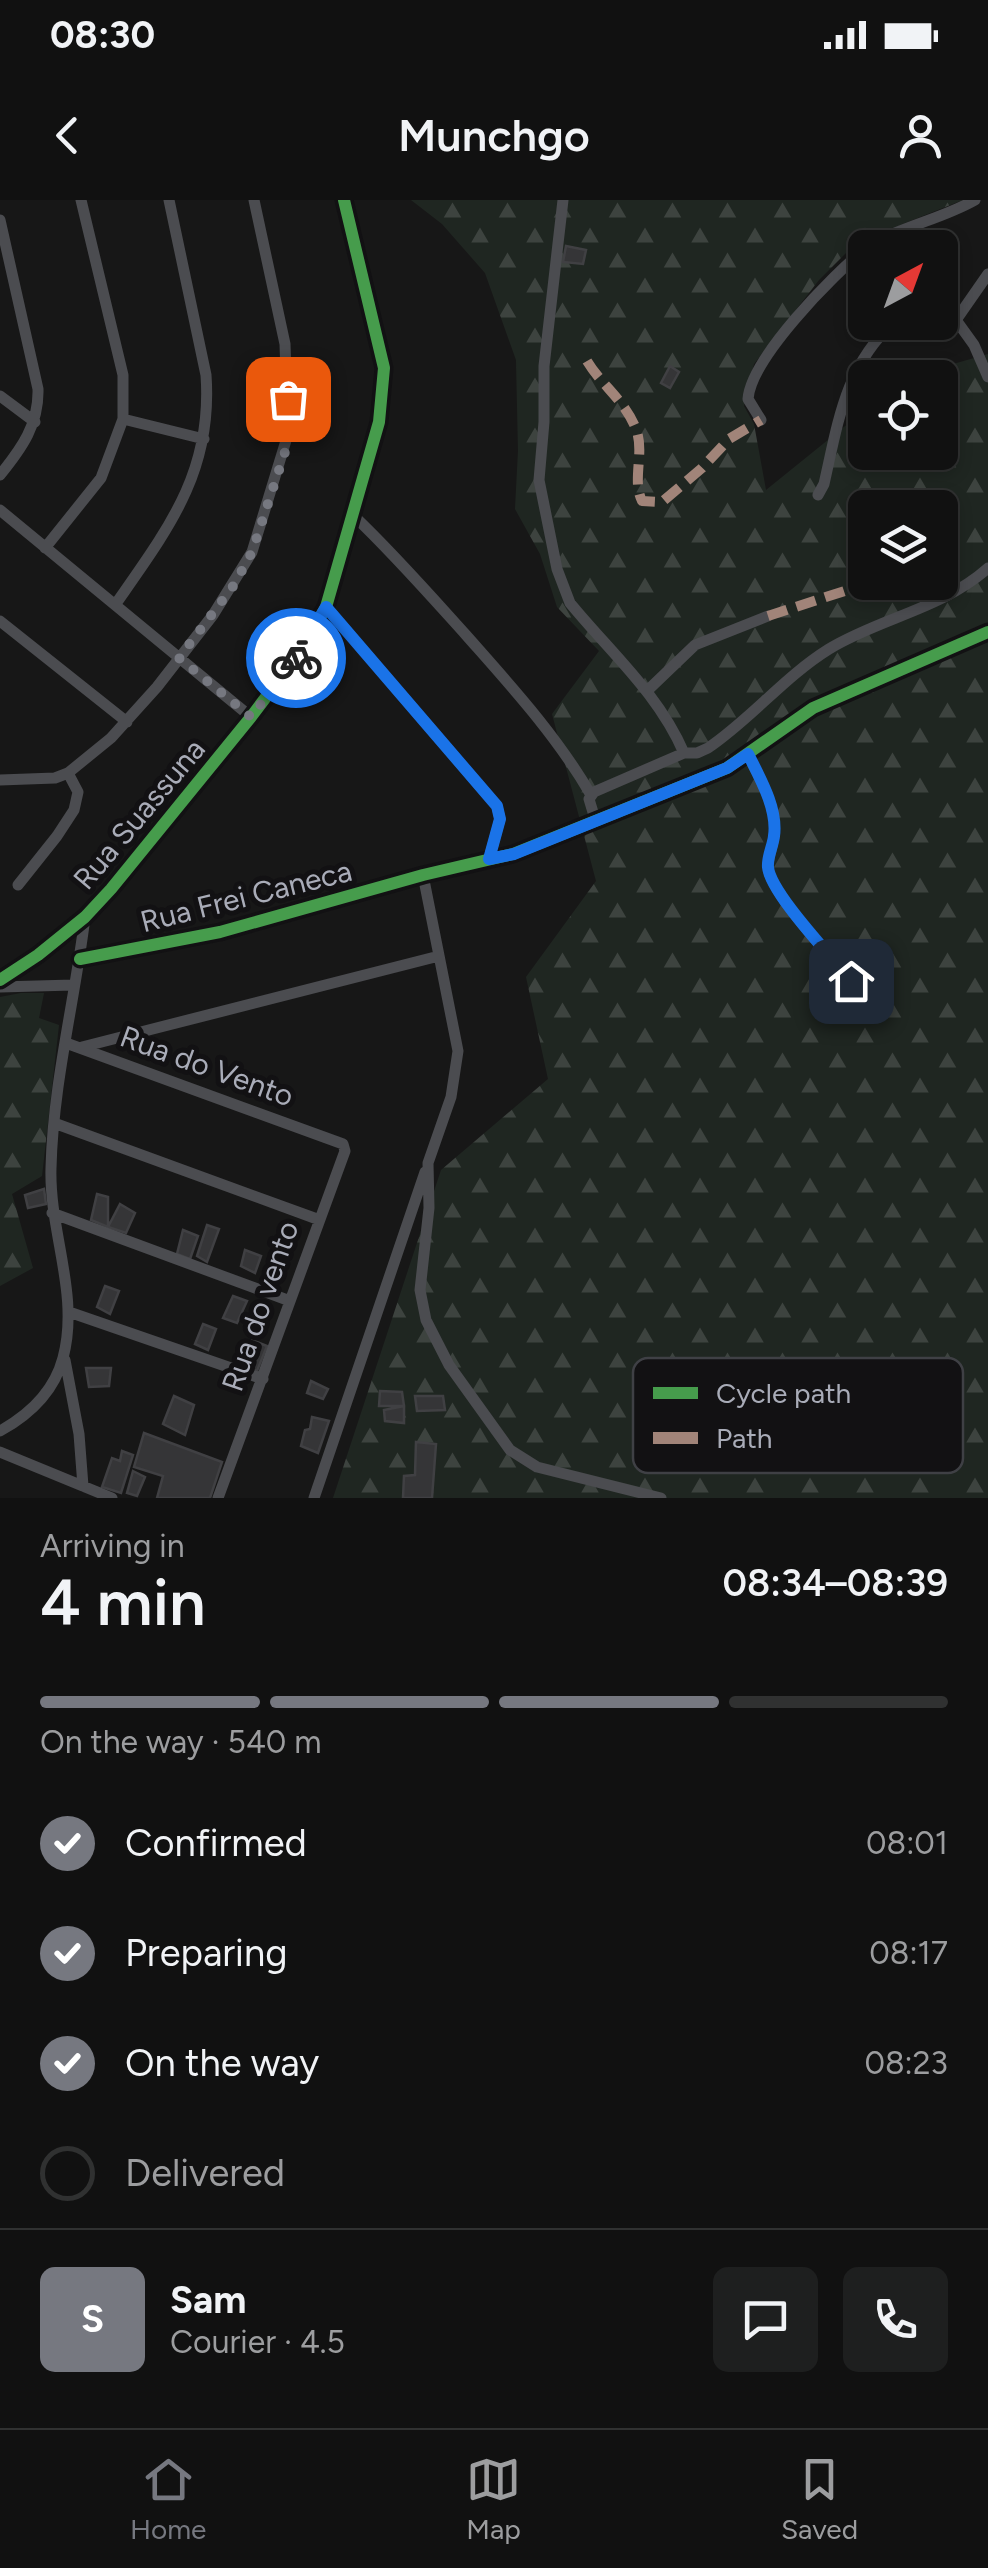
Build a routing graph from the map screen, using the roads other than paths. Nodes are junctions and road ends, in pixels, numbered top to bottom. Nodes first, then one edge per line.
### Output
1 (82, 200) edge
2 (169, 200) edge
3 (254, 200) edge
4 (344, 200) edge
5 (562, 200) edge
6 (975, 200) edge
7 (0, 220) edge
8 (903, 230) edge
9 (848, 266) edge
10 (988, 274) edge
11 (958, 317) edge
12 (958, 323) edge
13 (878, 340) edge
14 (988, 377) edge
15 (0, 396) edge
16 (123, 420) junction
17 (761, 420) dead end
18 (35, 422) junction
19 (204, 439) junction
20 (0, 474) edge
21 (818, 494) dead end
22 (0, 510) edge
23 (354, 516) junction
24 (44, 548) junction
25 (988, 568) edge
26 (115, 605) junction
27 (326, 607) junction
28 (768, 616) dead end
29 (0, 621) edge
30 (988, 632) edge
31 (179, 658) junction
32 (648, 690) junction
33 (251, 717) junction
34 (128, 722) junction
35 (684, 753) junction
36 (748, 754) junction
37 (68, 772) junction
38 (0, 780) edge
39 (590, 795) junction
40 (595, 819) junction
41 (489, 859) junction
42 (423, 874) junction
43 (18, 886) dead end
44 (85, 917) junction
45 (439, 956) junction
46 (80, 959) junction
47 (851, 981) dead end
48 (0, 983) edge
49 (73, 985) junction
50 (66, 1043) junction
51 (82, 1046) junction
52 (54, 1123) junction
53 (330, 1138) joint
54 (428, 1163) junction
55 (52, 1213) junction
56 (317, 1219) junction
57 (290, 1301) junction
58 (69, 1312) junction
59 (64, 1356) junction
60 (263, 1379) junction
61 (0, 1431) edge
62 (0, 1452) edge
63 (83, 1486) junction
64 (112, 1498) edge
65 (218, 1498) edge
66 (314, 1498) edge
67 (661, 1498) edge

1 - 16 street
2 - 19 street
3 - 31 street
4 - 23 street, Rua Suassuna
5 - 32 street
6 - 8 street
7 - 18 street
9 - 17 street
10 - 11 street
12 - 14 street
13 - 21 street
15 - 18 street
16 - 19 street
16 - 24 street
18 - 20 street
19 - 26 street
22 - 24 street
23 - 27 street, Rua Suassuna
23 - 39 street
24 - 26 street
25 - 35 street
26 - 31 street
27 - 33 street, Rua Suassuna
27 - 41 street
28 - 32 street
29 - 34 street
30 - 36 street, Rua Frei Caneca
31 - 33 street
31 - 34 street
32 - 35 street
33 - 44 street, Rua Suassuna
34 - 37 street
35 - 39 street
36 - 40 street, Rua Frei Caneca
36 - 47 street
37 - 38 street
37 - 43 street
39 - 40 street
40 - 41 street, Rua Frei Caneca
41 - 42 street, Rua Frei Caneca
42 - 45 street
42 - 46 street, Rua Frei Caneca
44 - 46 street
44 - 48 street, Rua Suassuna
45 - 51 street
45 - 54 street
46 - 49 street
48 - 49 street
49 - 50 street
50 - 51 street, Rua do Vento
50 - 52 street
51 - 53 street, Rua do Vento
52 - 55 street
52 - 56 street
53 - 56 street, Rua do vento
54 - 66 street
54 - 67 street
55 - 57 street
55 - 58 street
56 - 57 street, Rua do vento
57 - 60 street, Rua do vento
58 - 59 street
58 - 60 street, Rua do Vento
59 - 61 street
59 - 63 street
60 - 65 street, Rua do vento
62 - 63 street
63 - 64 street

